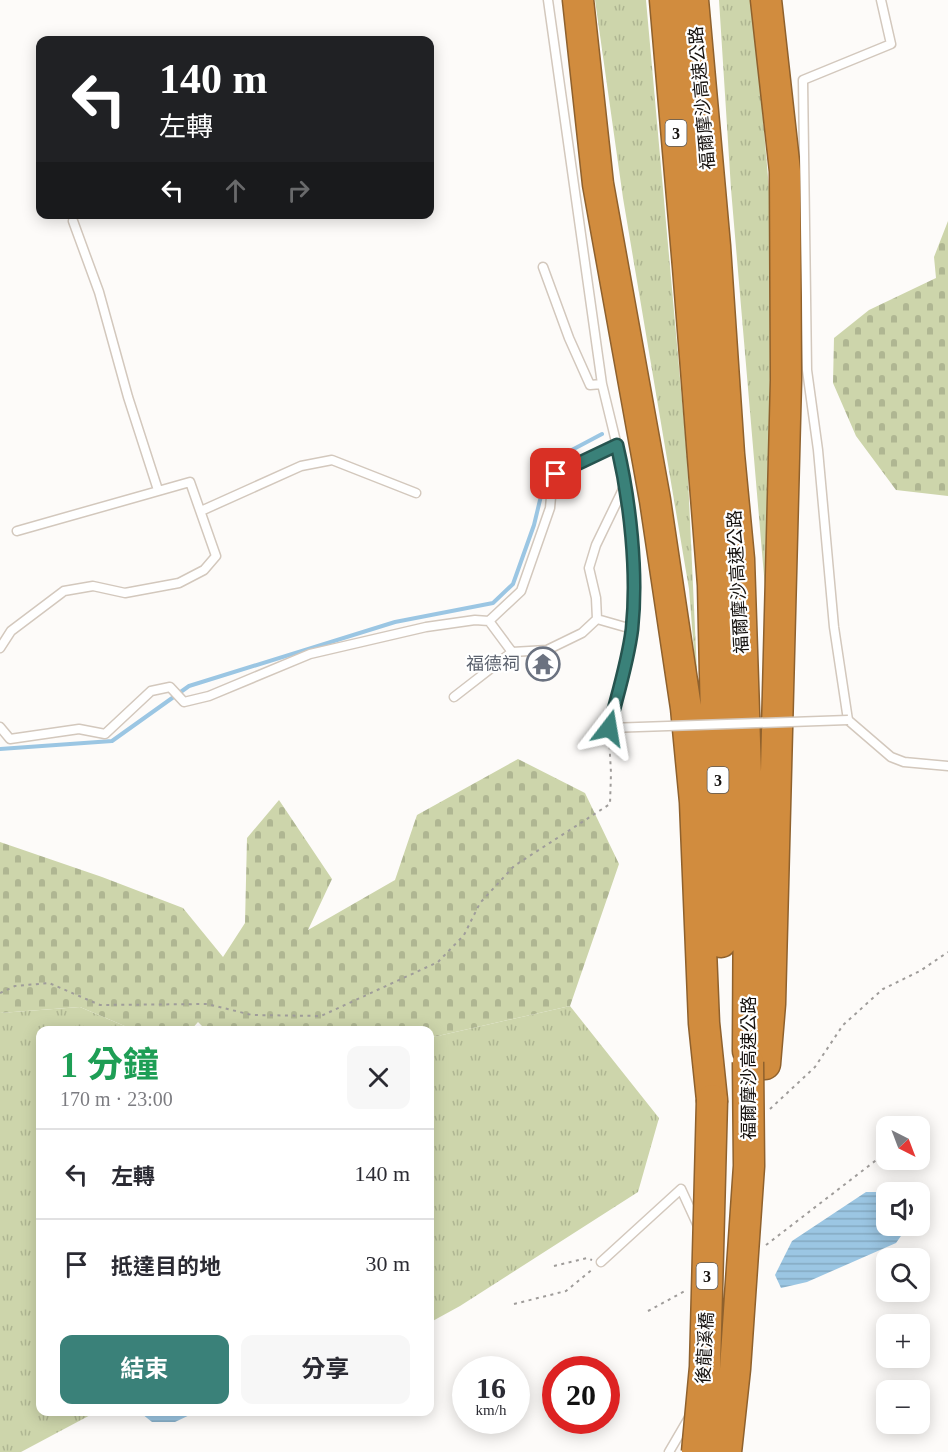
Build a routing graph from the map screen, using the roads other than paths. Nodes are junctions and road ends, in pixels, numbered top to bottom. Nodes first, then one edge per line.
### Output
1 (548, 0) edge
2 (578, 0) edge
3 (665, 0) edge
4 (693, 0) edge
5 (766, 0) edge
6 (881, 0) edge
7 (73, 221) dead end
8 (543, 267) dead end
9 (602, 384) junction
10 (617, 445) junction
11 (626, 483) junction
12 (159, 490) junction
13 (416, 493) dead end
14 (201, 511) junction
15 (16, 531) dead end
16 (597, 619) junction
17 (489, 621) junction
18 (632, 629) junction
19 (0, 648) edge
20 (512, 652) junction
21 (454, 697) dead end
22 (848, 720) junction
23 (0, 727) edge
24 (948, 766) edge
25 (757, 1063) junction
26 (712, 1100) junction
27 (601, 1262) road end
28 (718, 1269) dead end
29 (730, 1297) dead end
30 (727, 1365) dead end
31 (713, 1383) dead end
32 (669, 1452) edge
33 (697, 1452) edge
34 (726, 1452) edge

1 - 9 lane
2 - 26 highway
3 - 26 highway, 福爾摩沙高速公路 / 3
4 - 25 highway, 福爾摩沙高速公路 / 3
5 - 25 highway
6 - 22 lane
7 - 12 lane
8 - 9 lane
9 - 10 lane
10 - 11 lane
10 - 17 lane
11 - 16 lane
11 - 18 lane
12 - 14 lane
12 - 15 lane
13 - 14 lane
14 - 19 lane
16 - 18 lane
16 - 20 lane
17 - 20 lane
17 - 23 lane
18 - 22 lane, bridge
20 - 21 lane
22 - 24 lane
25 - 34 highway, 後龍溪橋 / 3, bridge
26 - 33 highway, 後龍溪橋 / 3, bridge
27 - 28 lane
29 - 30 lane
31 - 32 lane

